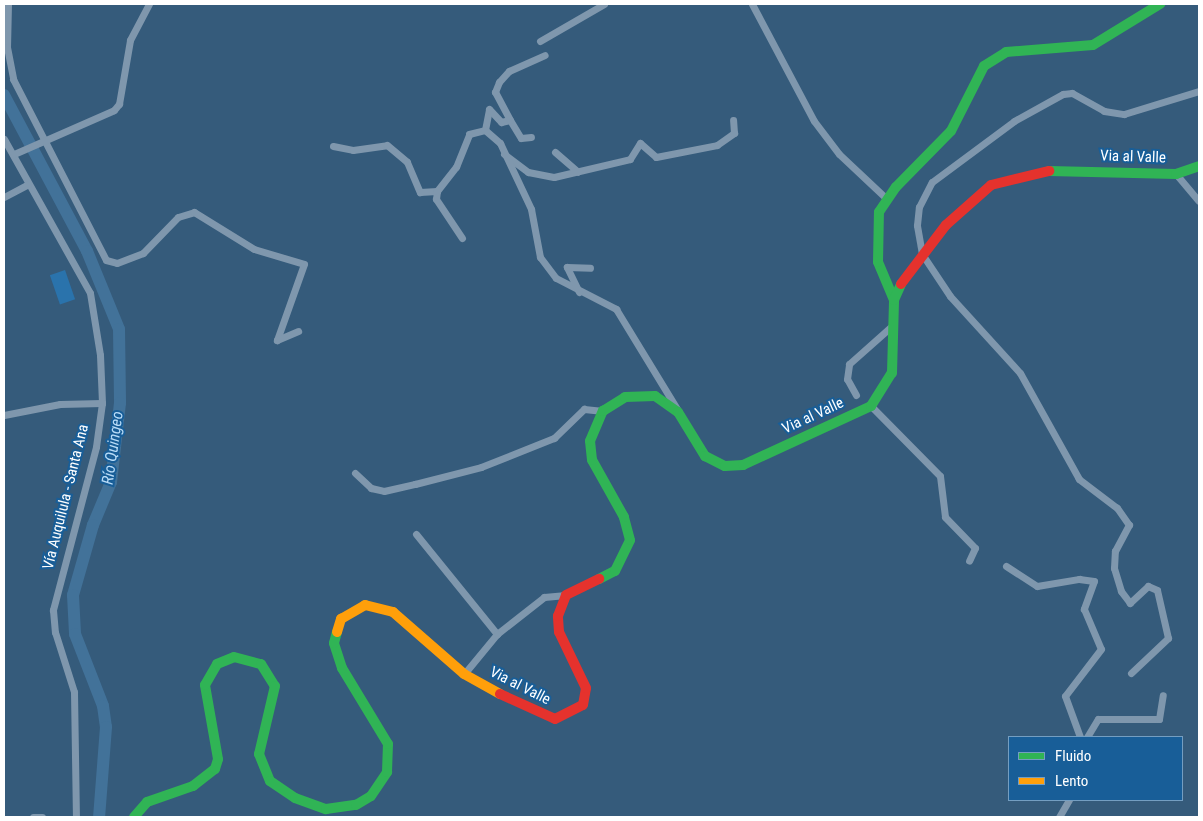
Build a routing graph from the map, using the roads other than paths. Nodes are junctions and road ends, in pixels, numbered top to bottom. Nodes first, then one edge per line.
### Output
1 (8, 4) edge
2 (149, 4) edge
3 (604, 4) edge
4 (752, 4) edge
5 (1160, 4) edge
6 (540, 41) dead end
7 (545, 55) dead end
8 (1199, 91) edge
9 (510, 120) junction
10 (733, 120) dead end
11 (485, 130) junction
12 (531, 136) dead end
13 (4, 139) edge
14 (41, 143) junction
15 (333, 146) dead end
16 (17, 152) junction
17 (554, 152) dead end
18 (504, 154) junction
19 (1199, 166) edge
20 (578, 172) junction
21 (1176, 174) junction
22 (28, 184) junction
23 (437, 191) junction
24 (4, 197) edge
25 (887, 199) junction
26 (1199, 201) edge
27 (462, 238) dead end
28 (922, 254) junction
29 (590, 268) dead end
30 (579, 292) junction
31 (894, 300) junction
32 (894, 324) junction
33 (298, 331) dead end
34 (856, 396) dead end
35 (102, 403) junction
36 (871, 406) junction
37 (603, 412) junction
38 (678, 412) junction
39 (4, 415) edge
40 (356, 473) dead end
41 (416, 534) dead end
42 (969, 561) dead end
43 (1006, 566) dead end
44 (566, 595) junction
45 (497, 634) junction
46 (1131, 673) dead end
47 (464, 674) junction
48 (1163, 695) dead end
49 (1080, 736) edge
50 (1088, 736) edge
51 (1068, 801) edge
52 (34, 817) edge
53 (42, 817) edge
54 (76, 817) edge
55 (134, 817) edge
56 (1060, 817) edge

1 - 14 street
2 - 14 street
3 - 6 street
4 - 25 street
5 - 25 main road
7 - 9 street
8 - 28 street
9 - 11 street
9 - 12 street
10 - 20 street
11 - 18 street
11 - 23 street
13 - 16 street, Vía Auquilula - Santa Ana
14 - 16 street
14 - 33 street
15 - 23 street
16 - 22 street, Vía Auquilula - Santa Ana
17 - 20 street
18 - 20 street
18 - 30 street
19 - 21 main road
21 - 26 street
21 - 28 main road, Via al Valle
22 - 24 street
22 - 35 street, Vía Auquilula - Santa Ana
23 - 27 street
25 - 31 main road
28 - 31 main road, Via al Valle
28 - 46 street
29 - 30 street
30 - 38 street
31 - 32 main road
32 - 34 street
32 - 36 main road
35 - 39 street
35 - 54 street, Vía Auquilula - Santa Ana
36 - 38 main road, Via al Valle
36 - 42 street
37 - 38 main road, Via al Valle
37 - 40 street
37 - 44 main road
41 - 45 street
43 - 49 street
44 - 45 street
44 - 47 main road, Via al Valle
45 - 47 street
47 - 55 main road, Via al Valle
48 - 50 street
51 - 56 street
52 - 53 street

